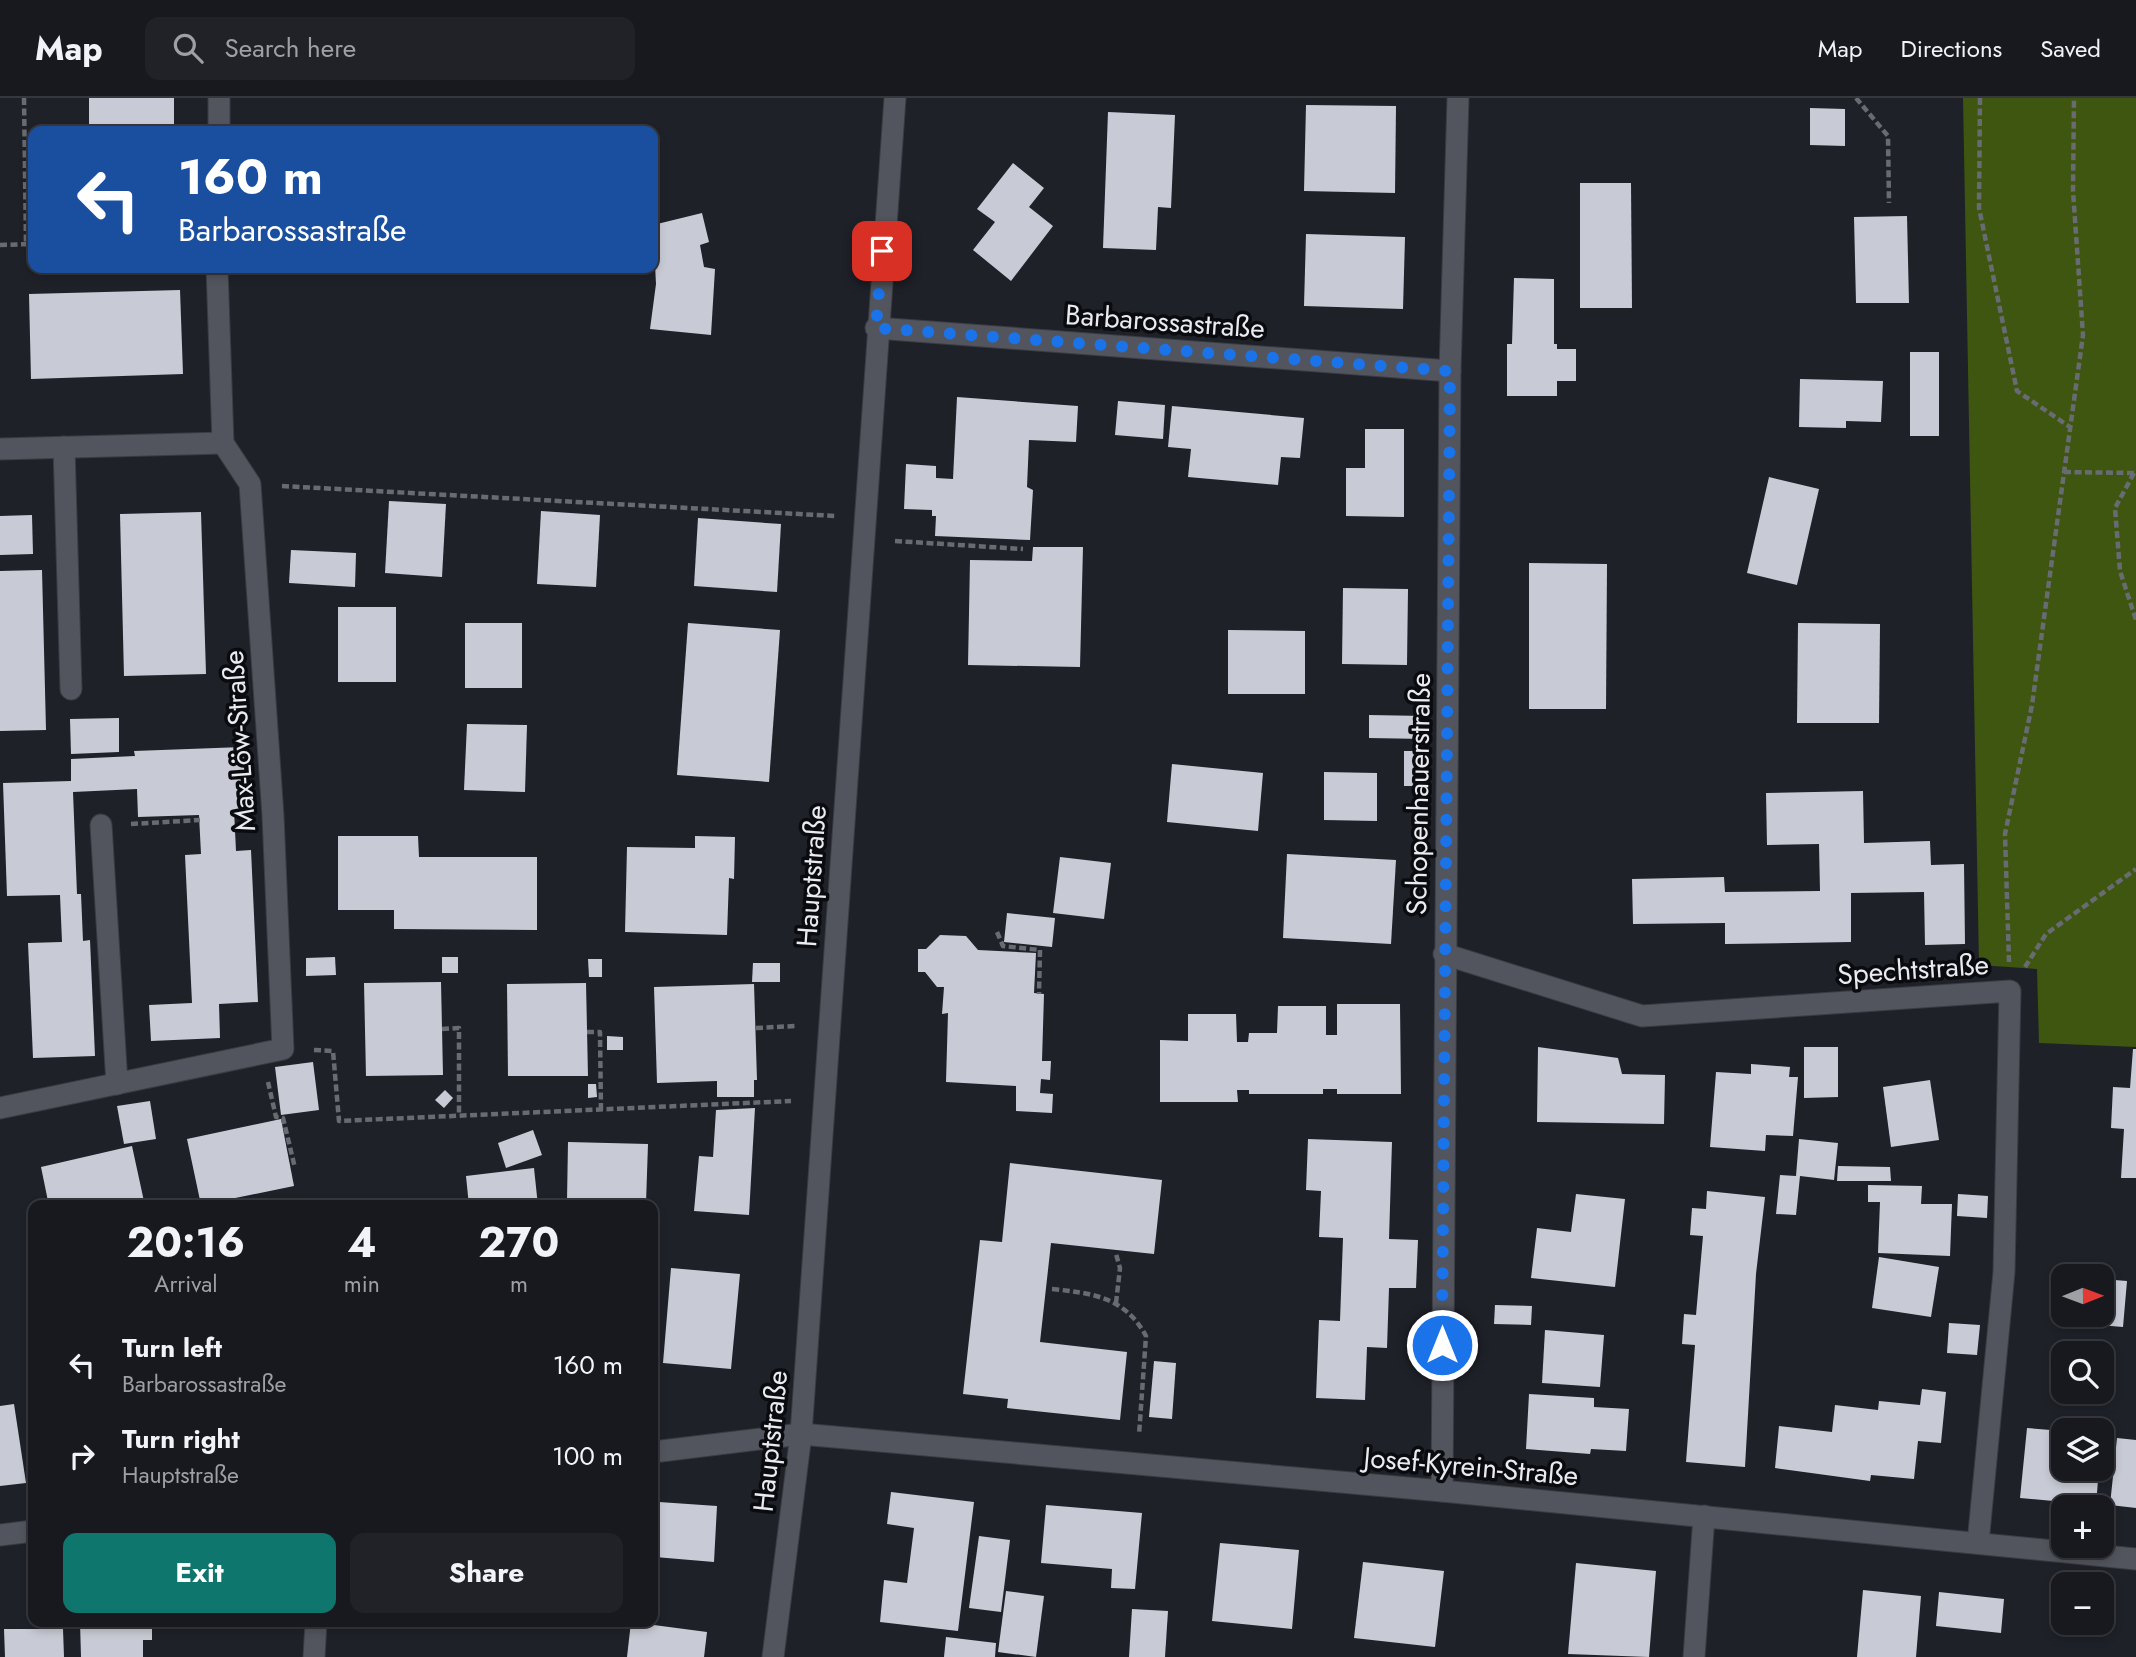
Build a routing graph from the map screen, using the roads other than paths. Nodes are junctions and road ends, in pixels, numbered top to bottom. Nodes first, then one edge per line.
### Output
1 (219, 98) edge
2 (895, 98) edge
3 (1458, 98) edge
4 (219, 126) edge
5 (217, 273) edge
6 (876, 328) junction
7 (1450, 371) junction
8 (223, 443) junction
9 (64, 447) junction
10 (0, 449) edge
11 (71, 690) dead end
12 (101, 825) road end
13 (1444, 954) junction
14 (117, 1084) junction
15 (0, 1108) edge
16 (801, 1434) junction
17 (658, 1451) edge
18 (1442, 1491) junction
19 (1704, 1516) junction
20 (28, 1532) edge
21 (0, 1535) edge
22 (1978, 1543) junction
23 (2136, 1559) edge
24 (316, 1627) edge
25 (314, 1657) edge
26 (774, 1657) edge
27 (1694, 1657) edge

1 - 4 street
2 - 6 street, Hauptstraße
3 - 7 street, Schopenhauerstraße
5 - 8 street
6 - 7 street, Barbarossastraße
6 - 16 street, Hauptstraße
7 - 13 street, Schopenhauerstraße
8 - 9 street
8 - 14 street, Max-Löw-Straße
9 - 10 street
9 - 11 street
12 - 14 street
13 - 18 street, Schopenhauerstraße
13 - 22 street, Spechtstraße
14 - 15 street, Max-Löw-Straße
16 - 17 street, Josef-Kyrein-Straße
16 - 18 street, Josef-Kyrein-Straße
16 - 26 street, Hauptstraße
18 - 19 street, Josef-Kyrein-Straße
19 - 22 street, Josef-Kyrein-Straße
19 - 27 street
20 - 21 street
22 - 23 street, Josef-Kyrein-Straße
24 - 25 street

